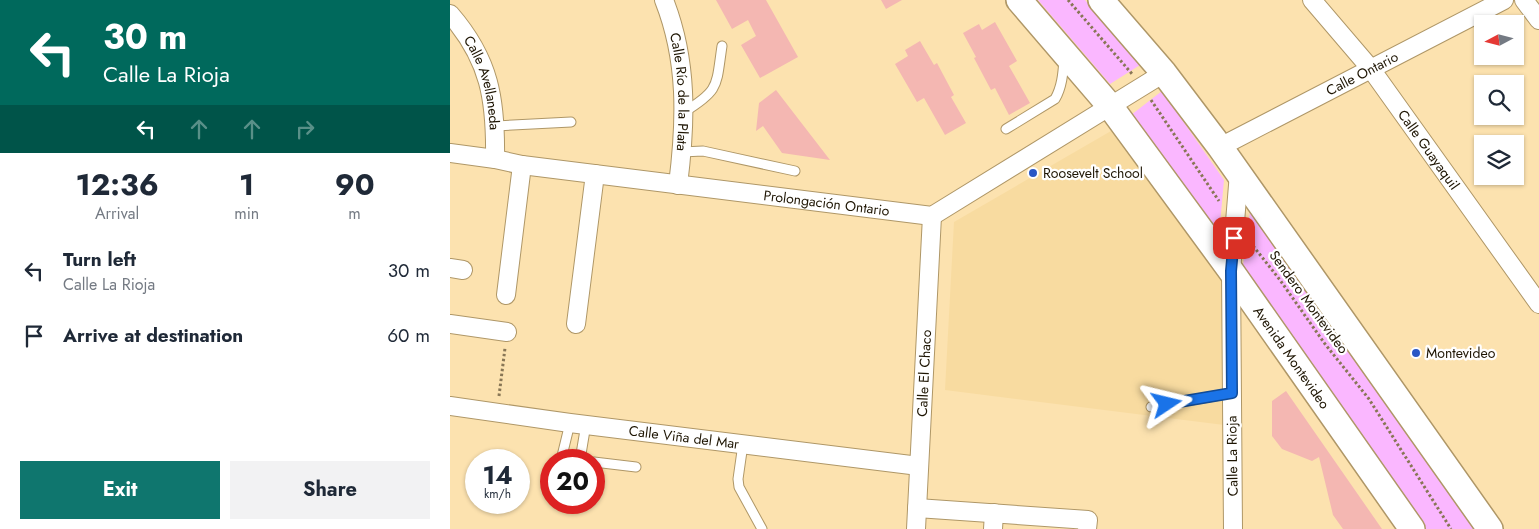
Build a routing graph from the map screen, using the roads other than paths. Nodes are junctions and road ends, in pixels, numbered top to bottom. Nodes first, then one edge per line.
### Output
1 (664, 0) edge
2 (1019, 0) edge
3 (1101, 0) edge
4 (1312, 0) edge
5 (1504, 0) edge
6 (1524, 0) edge
7 (450, 14) edge
8 (1539, 20) edge
9 (722, 46) dead end
10 (1065, 54) junction
11 (1371, 69) junction
12 (1164, 73) junction
13 (1110, 106) junction
14 (684, 112) junction
15 (571, 122) dead end
16 (496, 126) junction
17 (1006, 129) dead end
18 (1220, 147) junction
19 (682, 152) junction
20 (450, 153) edge
21 (495, 160) junction
22 (522, 165) junction
23 (795, 171) dead end
24 (1239, 173) junction
25 (595, 174) junction
26 (678, 185) junction
27 (932, 216) junction
28 (1231, 271) junction
29 (506, 295) dead end
30 (1539, 304) edge
31 (450, 324) edge
32 (576, 324) dead end
33 (507, 332) road end
34 (1232, 393) junction
35 (450, 406) edge
36 (1151, 407) dead end
37 (578, 423) junction
38 (743, 444) junction
39 (566, 449) edge
40 (579, 449) edge
41 (605, 463) edge
42 (919, 466) junction
43 (636, 467) dead end
44 (917, 508) junction
45 (994, 521) edge
46 (762, 529) edge
47 (916, 529) edge
48 (1087, 529) edge
49 (1233, 529) edge
50 (1412, 529) edge
51 (1490, 529) edge

1 - 14 street, Calle Río de la Plata
2 - 10 street, Avenida Montevideo
3 - 12 street
4 - 11 street, Calle Guayaquil
5 - 11 street, Calle Ontario
6 - 8 street
7 - 16 street, Calle Avellaneda
9 - 14 lane
10 - 13 street, Avenida Montevideo
10 - 17 lane
11 - 18 street, Calle Ontario
11 - 30 street, Calle Guayaquil
12 - 13 street
12 - 18 street
13 - 27 street
13 - 28 street, Avenida Montevideo
14 - 19 street, Calle Río de la Plata
15 - 16 lane
16 - 21 street, Calle Avellaneda
18 - 24 street
19 - 23 lane
19 - 26 street, Calle Río de la Plata
20 - 21 street, Prolongación Ontario
21 - 22 street, Prolongación Ontario
22 - 25 street, Prolongación Ontario
22 - 29 street
24 - 28 street, Calle La Rioja
24 - 51 street
25 - 26 street, Prolongación Ontario
25 - 32 street
26 - 27 street, Prolongación Ontario
27 - 42 street, Calle El Chaco
28 - 34 street, Calle La Rioja
28 - 50 street, Avenida Montevideo
31 - 33 street
34 - 36 lane
34 - 49 street, Calle La Rioja
35 - 37 street, Calle Viña del Mar
37 - 38 street, Calle Viña del Mar
37 - 39 lane
37 - 40 lane
38 - 42 street, Calle Viña del Mar
38 - 46 lane
41 - 43 lane
42 - 44 street, Calle El Chaco
44 - 45 street
44 - 47 street, Calle El Chaco
45 - 48 street

